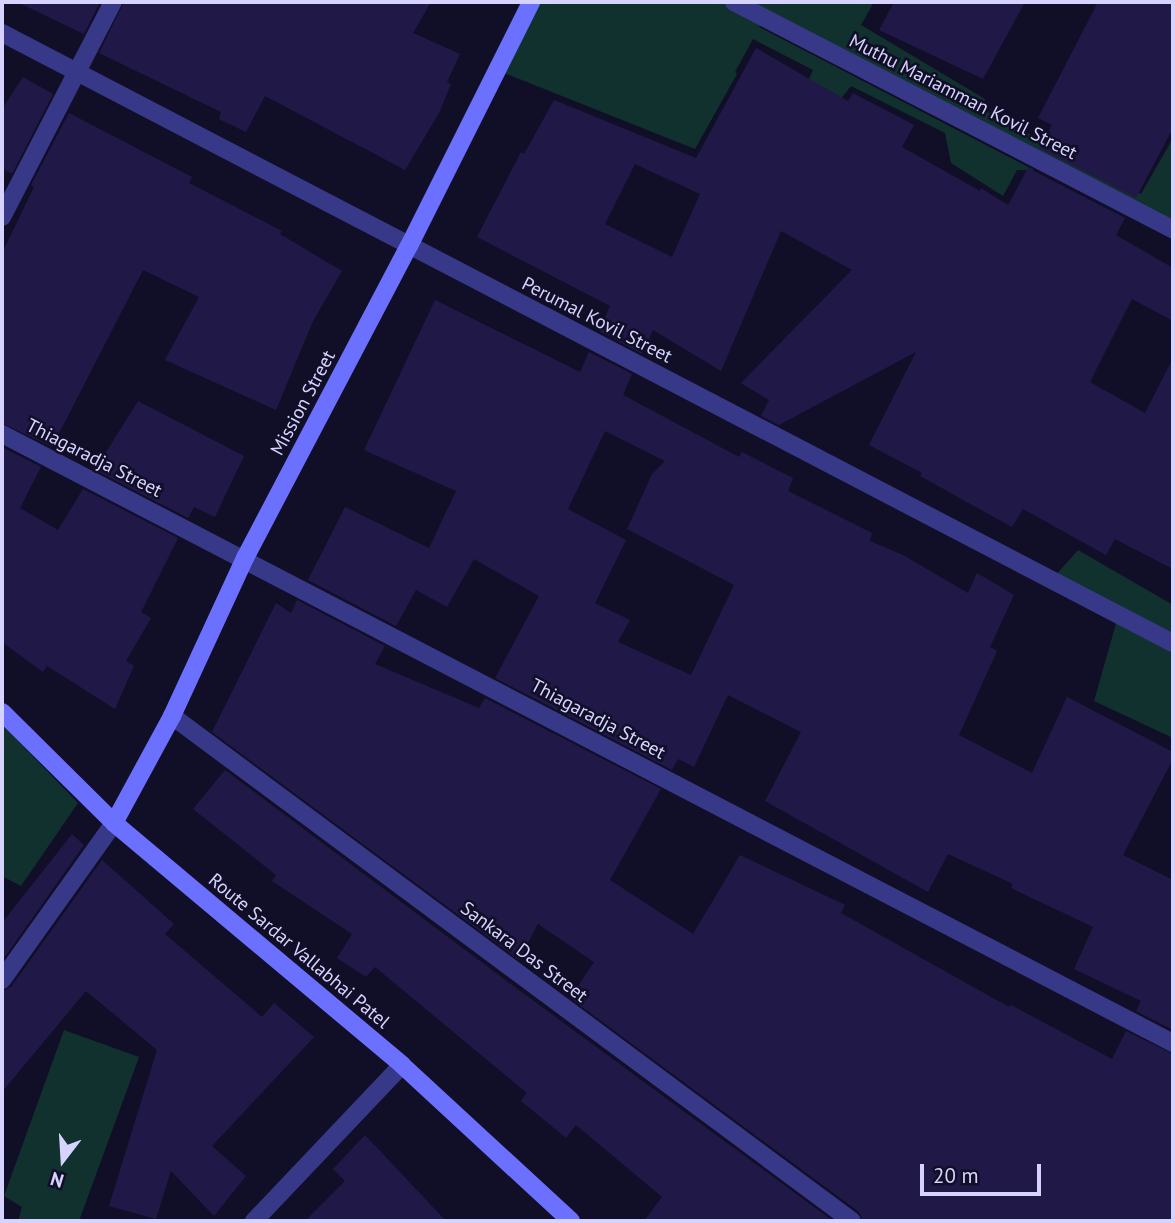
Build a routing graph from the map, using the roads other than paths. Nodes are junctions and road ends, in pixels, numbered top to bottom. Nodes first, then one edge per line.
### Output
1 (113, 2) edge
2 (531, 2) edge
3 (734, 2) edge
4 (2, 33) edge
5 (76, 72) junction
6 (2, 217) edge
7 (1173, 230) edge
8 (409, 246) junction
9 (2, 434) edge
10 (245, 558) junction
11 (1173, 643) edge
12 (2, 712) edge
13 (172, 716) junction
14 (114, 823) junction
15 (2, 980) edge
16 (1173, 1043) edge
17 (402, 1065) junction
18 (254, 1221) edge
19 (571, 1221) edge
20 (852, 1221) edge

1 - 5 street
2 - 8 street, Mission Street
3 - 7 street, Muthu Mariamman Kovil Street
4 - 5 street, Perumal Kovil Street
5 - 6 street
5 - 8 street, Perumal Kovil Street
8 - 10 street, Mission Street
8 - 11 street, Perumal Kovil Street
9 - 10 street, Thiagaradja Street
10 - 13 street, Mission Street
10 - 16 street, Thiagaradja Street
12 - 14 street, Route Sardar Vallabhai Patel
13 - 14 street, Mission Street
13 - 20 street, Sankara Das Street
14 - 15 street
14 - 17 street, Route Sardar Vallabhai Patel
17 - 18 street
17 - 19 street, Route Sardar Vallabhai Patel

